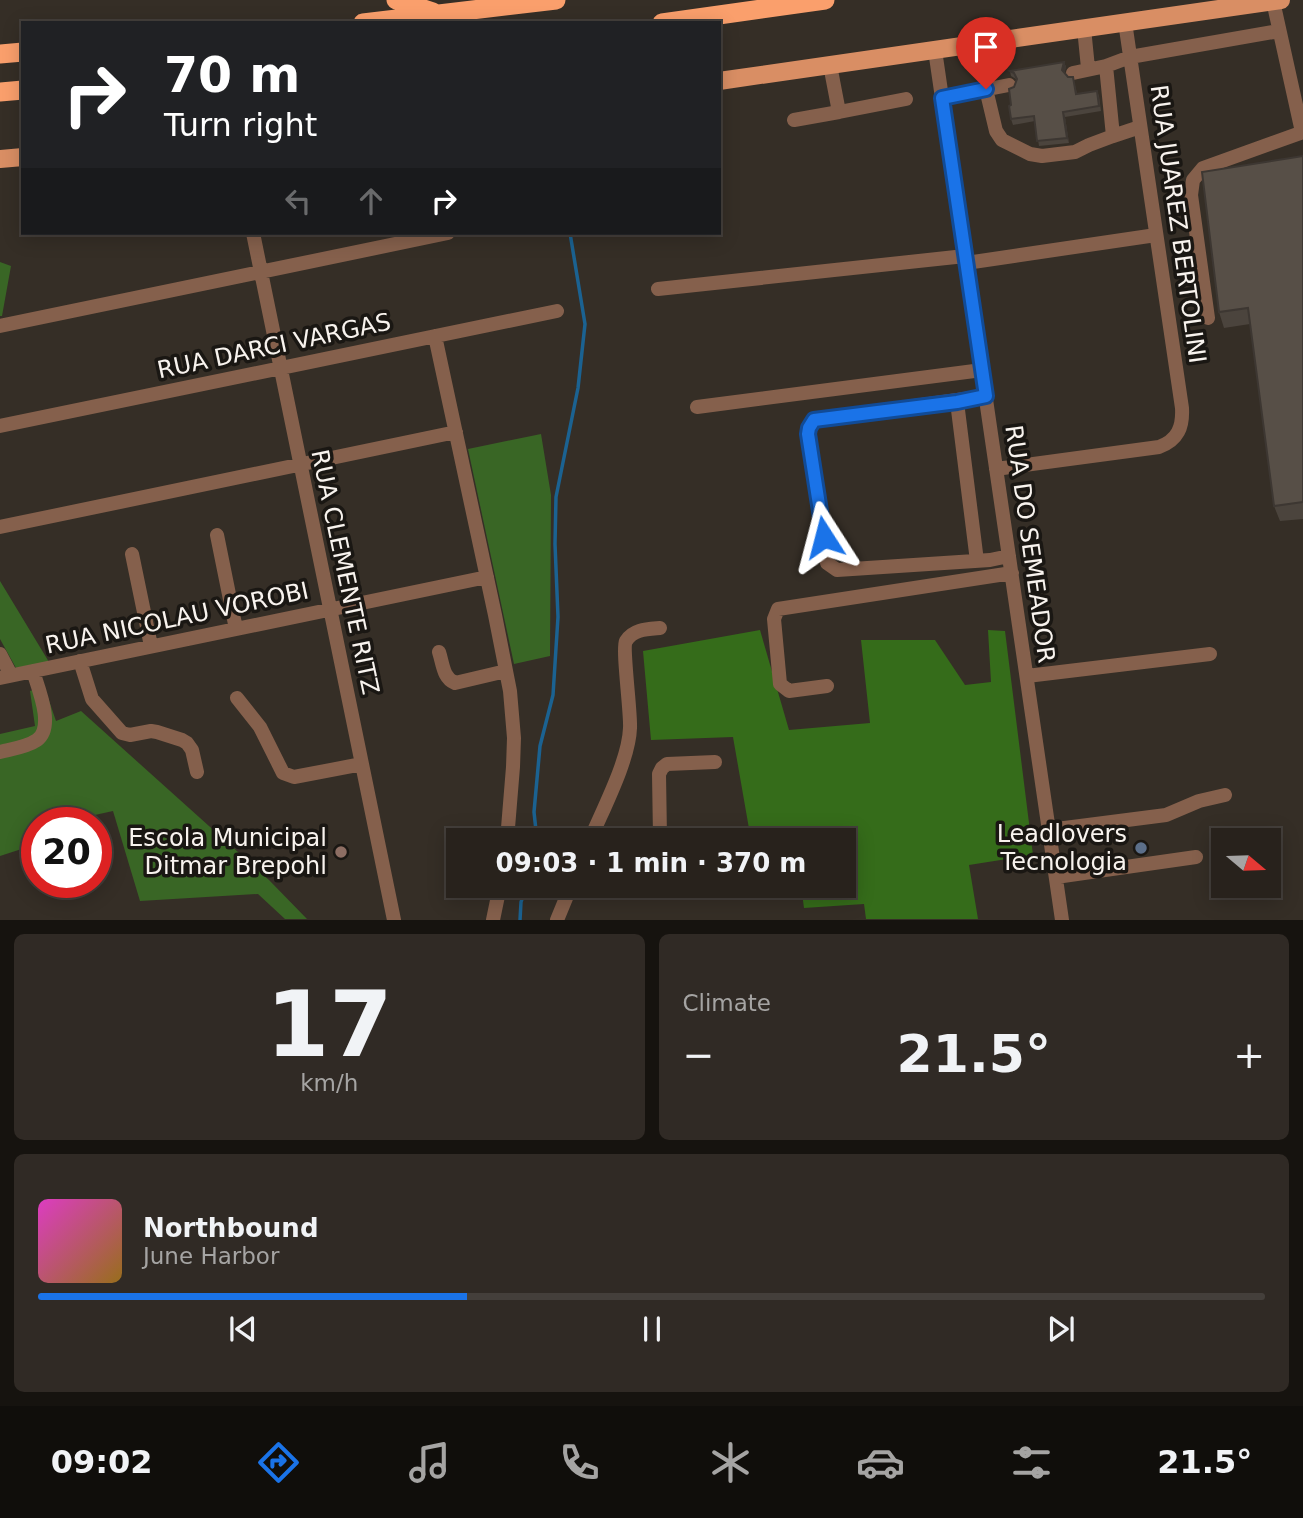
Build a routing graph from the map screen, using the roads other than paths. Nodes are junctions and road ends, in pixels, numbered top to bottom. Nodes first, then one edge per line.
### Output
1 (396, 0) edge
2 (556, 0) edge
3 (825, 0) edge
4 (1277, 1) edge
5 (441, 14) junction
6 (380, 21) edge
7 (676, 21) edge
8 (1125, 22) junction
9 (1084, 28) junction
10 (1279, 31) junction
11 (984, 43) junction
12 (935, 50) junction
13 (21, 52) edge
14 (0, 54) edge
15 (1130, 57) junction
16 (831, 65) junction
17 (1106, 65) junction
18 (721, 81) edge
19 (1009, 85) dead end
20 (986, 89) junction
21 (21, 90) edge
22 (0, 92) edge
23 (942, 98) junction
24 (906, 99) dead end
25 (839, 112) junction
26 (794, 120) dead end
27 (1140, 127) junction
28 (1303, 132) edge
29 (1113, 136) junction
30 (21, 157) edge
31 (0, 159) edge
32 (253, 235) edge
33 (438, 235) edge
34 (1156, 235) junction
35 (965, 260) junction
36 (261, 272) junction
37 (658, 289) dead end
38 (557, 311) dead end
39 (1208, 318) dead end
40 (0, 326) edge
41 (435, 336) junction
42 (280, 368) junction
43 (982, 370) junction
44 (986, 396) junction
45 (957, 402) junction
46 (696, 407) dead end
47 (0, 426) edge
48 (456, 432) junction
49 (300, 464) junction
50 (996, 469) junction
51 (0, 527) edge
52 (217, 535) dead end
53 (132, 554) dead end
54 (1009, 556) junction
55 (977, 561) junction
56 (1012, 573) junction
57 (487, 577) junction
58 (330, 609) junction
59 (660, 628) dead end
60 (236, 629) junction
61 (151, 646) junction
62 (439, 653) dead end
63 (0, 654) edge
64 (1210, 654) dead end
65 (80, 661) junction
66 (33, 671) junction
67 (506, 671) junction
68 (1027, 676) junction
69 (6, 677) edge
70 (827, 686) dead end
71 (237, 698) dead end
72 (0, 752) edge
73 (715, 762) dead end
74 (362, 764) junction
75 (197, 772) dead end
76 (1225, 795) dead end
77 (508, 828) edge
78 (595, 828) edge
79 (660, 828) edge
80 (1049, 831) junction
81 (1196, 857) dead end
82 (1056, 877) junction
83 (497, 898) edge
84 (566, 898) edge
85 (394, 919) edge
86 (493, 919) edge
87 (557, 919) edge
88 (1062, 919) edge

1 - 5 highway
2 - 5 highway
3 - 7 highway
4 - 8 main road
4 - 10 street
5 - 6 highway
8 - 9 main road
8 - 15 street, RUA JUAREZ BERTOLINI
9 - 11 main road
9 - 17 street
10 - 15 street
10 - 28 street
11 - 12 main road
11 - 20 street
12 - 16 main road
12 - 23 street, RUA DO SEMEADOR
13 - 14 highway
15 - 17 street
15 - 27 street, RUA JUAREZ BERTOLINI
16 - 18 main road
16 - 25 street
17 - 29 street
19 - 20 street
20 - 23 street
20 - 29 street
21 - 22 highway
23 - 35 street, RUA DO SEMEADOR
24 - 25 street
25 - 26 street
27 - 29 street
27 - 34 street, RUA JUAREZ BERTOLINI
28 - 39 street
30 - 31 main road
32 - 36 street, RUA CLEMENTE RITZ
33 - 36 street
34 - 35 street
34 - 50 street, RUA JUAREZ BERTOLINI
35 - 37 street
35 - 43 street, RUA DO SEMEADOR
36 - 40 street
36 - 42 street, RUA CLEMENTE RITZ
38 - 41 street, RUA DARCI VARGAS
41 - 42 street, RUA DARCI VARGAS
41 - 48 street
42 - 47 street, RUA DARCI VARGAS
42 - 49 street, RUA CLEMENTE RITZ
43 - 44 street, RUA DO SEMEADOR
43 - 46 street
44 - 45 street
44 - 50 street, RUA DO SEMEADOR
45 - 55 street
45 - 55 street
48 - 49 street
48 - 57 street
49 - 51 street
49 - 58 street, RUA CLEMENTE RITZ
50 - 54 street, RUA DO SEMEADOR
52 - 60 street
53 - 61 street
54 - 55 street
54 - 56 street, RUA DO SEMEADOR
56 - 68 street, RUA DO SEMEADOR
56 - 70 street
57 - 58 street, RUA NICOLAU VOROBI
57 - 67 street
58 - 60 street, RUA NICOLAU VOROBI
58 - 74 street, RUA CLEMENTE RITZ
59 - 78 street
60 - 61 street, RUA NICOLAU VOROBI
61 - 65 street, RUA NICOLAU VOROBI
62 - 67 street
63 - 69 street
64 - 68 street
65 - 66 street, RUA NICOLAU VOROBI
65 - 75 street
66 - 69 street, RUA NICOLAU VOROBI
66 - 72 street
67 - 77 street
68 - 80 street, RUA DO SEMEADOR
71 - 74 street
73 - 79 street
74 - 85 street, RUA CLEMENTE RITZ
76 - 80 street
80 - 82 street, RUA DO SEMEADOR
81 - 82 street
82 - 88 street, RUA DO SEMEADOR
83 - 86 street
84 - 87 street

